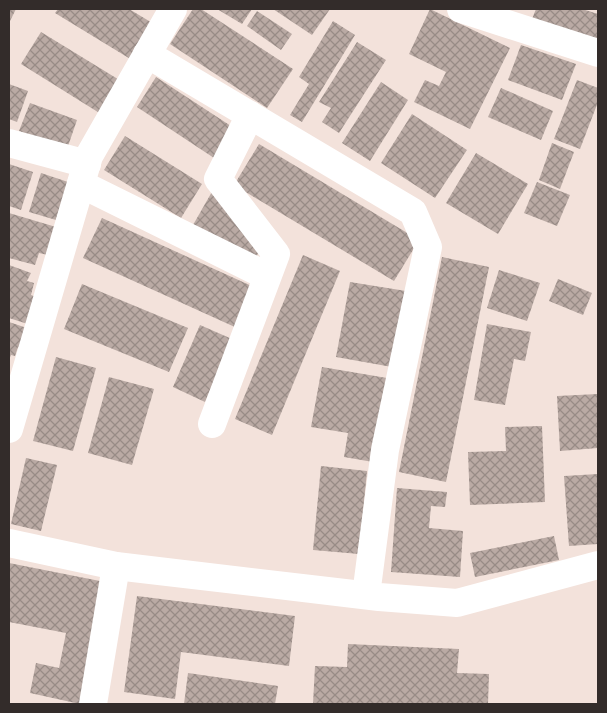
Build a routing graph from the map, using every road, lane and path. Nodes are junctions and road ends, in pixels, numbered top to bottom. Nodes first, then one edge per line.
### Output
1 (173, 9) edge
2 (461, 9) edge
3 (598, 53) edge
4 (147, 54) junction
5 (250, 115) junction
6 (9, 143) edge
7 (84, 174) junction
8 (267, 276) junction
9 (212, 424) dead end
10 (9, 429) edge
11 (9, 543) edge
12 (598, 565) edge
13 (116, 566) junction
14 (366, 595) junction
15 (92, 704) edge

1 - 4 street
2 - 3 street
4 - 5 street
4 - 7 street
5 - 8 street
5 - 14 street
6 - 7 street
7 - 8 street
7 - 10 street
8 - 9 street
11 - 13 street
12 - 14 street
13 - 14 street
13 - 15 street

